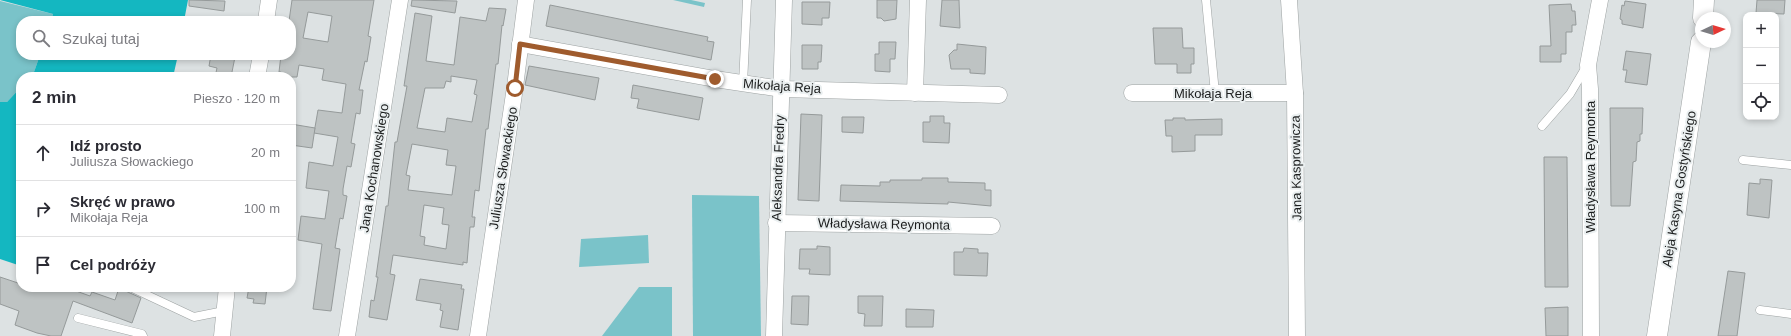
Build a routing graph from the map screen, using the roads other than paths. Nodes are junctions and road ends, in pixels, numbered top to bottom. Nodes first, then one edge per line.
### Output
1 (269, 0) edge
2 (400, 0) edge
3 (526, 0) edge
4 (747, 0) edge
5 (784, 0) edge
6 (918, 0) edge
7 (1206, 0) edge
8 (1289, 0) edge
9 (1600, 0) edge
10 (1704, 0) edge
11 (1703, 12) edge
12 (267, 16) edge
13 (520, 44) junction
14 (1700, 48) edge
15 (259, 60) edge
16 (1588, 64) junction
17 (258, 72) edge
18 (743, 84) junction
19 (782, 88) junction
20 (915, 93) junction
21 (1132, 93) dead end
22 (1215, 93) junction
23 (1295, 93) junction
24 (999, 95) dead end
25 (1542, 126) dead end
26 (1743, 160) dead end
27 (1791, 165) edge
28 (776, 223) junction
29 (992, 226) dead end
30 (141, 292) edge
31 (226, 292) edge
32 (1760, 310) dead end
33 (224, 311) junction
34 (1791, 314) edge
35 (78, 318) dead end
36 (143, 336) edge
37 (222, 336) edge
38 (347, 336) edge
39 (478, 336) edge
40 (774, 336) edge
41 (1297, 336) edge
42 (1591, 336) edge
43 (1657, 336) edge

1 - 12 street
2 - 38 street, Jana Kochanowskiego
3 - 13 street, Juliusza Słowackiego
4 - 18 lane
5 - 19 street, Aleksandra Fredry
6 - 20 street
7 - 22 lane
8 - 23 street, Jana Kasprowicza
9 - 16 street, Władysława Reymonta
10 - 11 street
13 - 18 street, Mikołaja Reja
13 - 39 street, Juliusza Słowackiego
14 - 43 street, Aleja Kasyna Gostyńskiego
15 - 17 street
16 - 25 lane
16 - 42 street, Władysława Reymonta
18 - 19 street, Mikołaja Reja
19 - 20 street, Mikołaja Reja
19 - 28 street, Aleksandra Fredry
20 - 24 street, Mikołaja Reja
21 - 22 street, Mikołaja Reja
22 - 23 street, Mikołaja Reja
23 - 41 street, Jana Kasprowicza
26 - 27 lane
28 - 29 street, Władysława Reymonta
28 - 40 street, Aleksandra Fredry
30 - 33 lane
31 - 33 street
32 - 34 lane
33 - 37 street
35 - 36 lane

